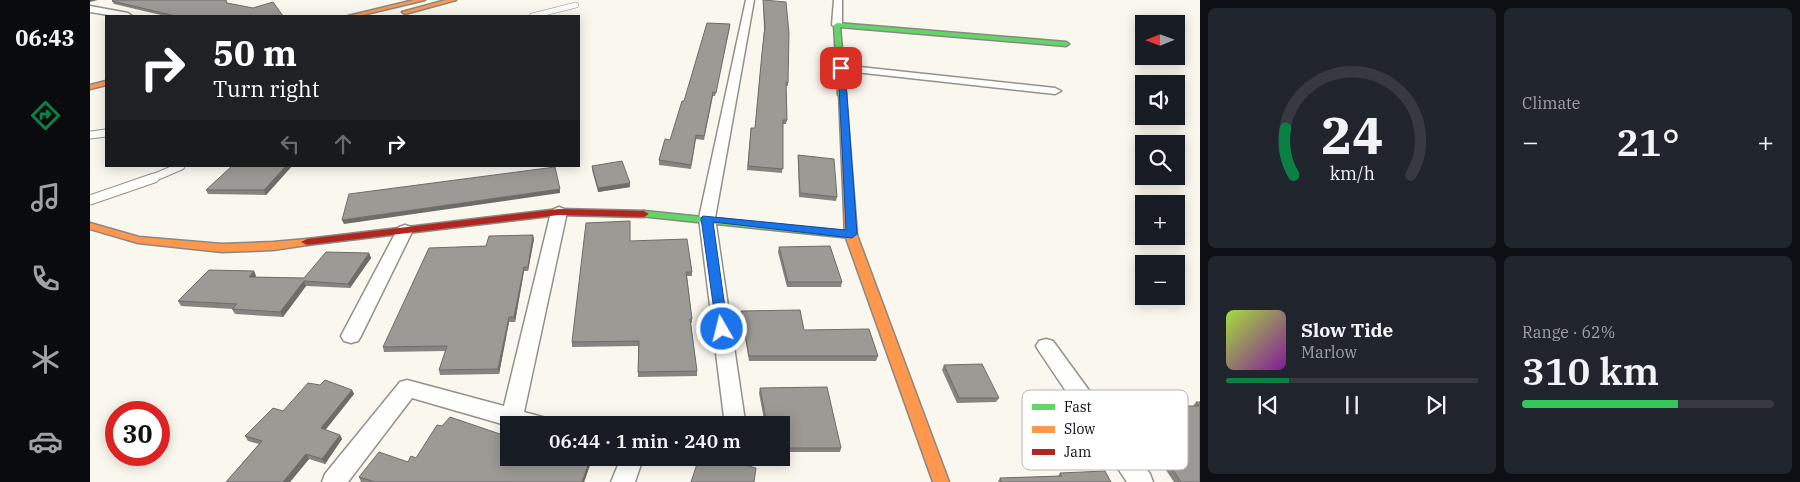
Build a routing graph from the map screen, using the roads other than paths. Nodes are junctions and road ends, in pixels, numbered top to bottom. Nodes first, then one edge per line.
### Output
1 (422, 0) edge
2 (453, 0) edge
3 (750, 0) edge
4 (838, 0) edge
5 (576, 5) dead end
6 (90, 9) edge
7 (123, 15) edge
8 (355, 15) edge
9 (390, 15) edge
10 (536, 15) edge
11 (837, 25) junction
12 (1066, 44) dead end
13 (841, 68) junction
14 (105, 72) edge
15 (90, 76) edge
16 (105, 83) edge
17 (90, 87) edge
18 (1055, 91) dead end
19 (105, 133) edge
20 (90, 135) edge
21 (179, 167) edge
22 (90, 200) edge
23 (559, 212) junction
24 (707, 218) junction
25 (90, 226) edge
26 (405, 230) junction
27 (852, 234) junction
28 (352, 336) dead end
29 (1046, 346) dead end
30 (1077, 390) edge
31 (505, 416) edge
32 (512, 416) edge
33 (733, 416) edge
34 (629, 466) edge
35 (1133, 470) edge
36 (334, 482) edge
37 (623, 482) edge
38 (941, 482) edge
39 (1141, 482) edge

1 - 8 street
2 - 9 street
3 - 24 street
4 - 11 street
5 - 10 lane
6 - 7 street
11 - 12 street
11 - 13 street
13 - 18 street
13 - 27 street
14 - 15 street
16 - 17 street
19 - 20 lane
21 - 22 lane
23 - 24 street
23 - 26 street
23 - 32 street
24 - 27 street
24 - 33 street
25 - 26 street
26 - 28 street
27 - 38 street
29 - 30 street
31 - 36 street
34 - 37 street
35 - 39 street

